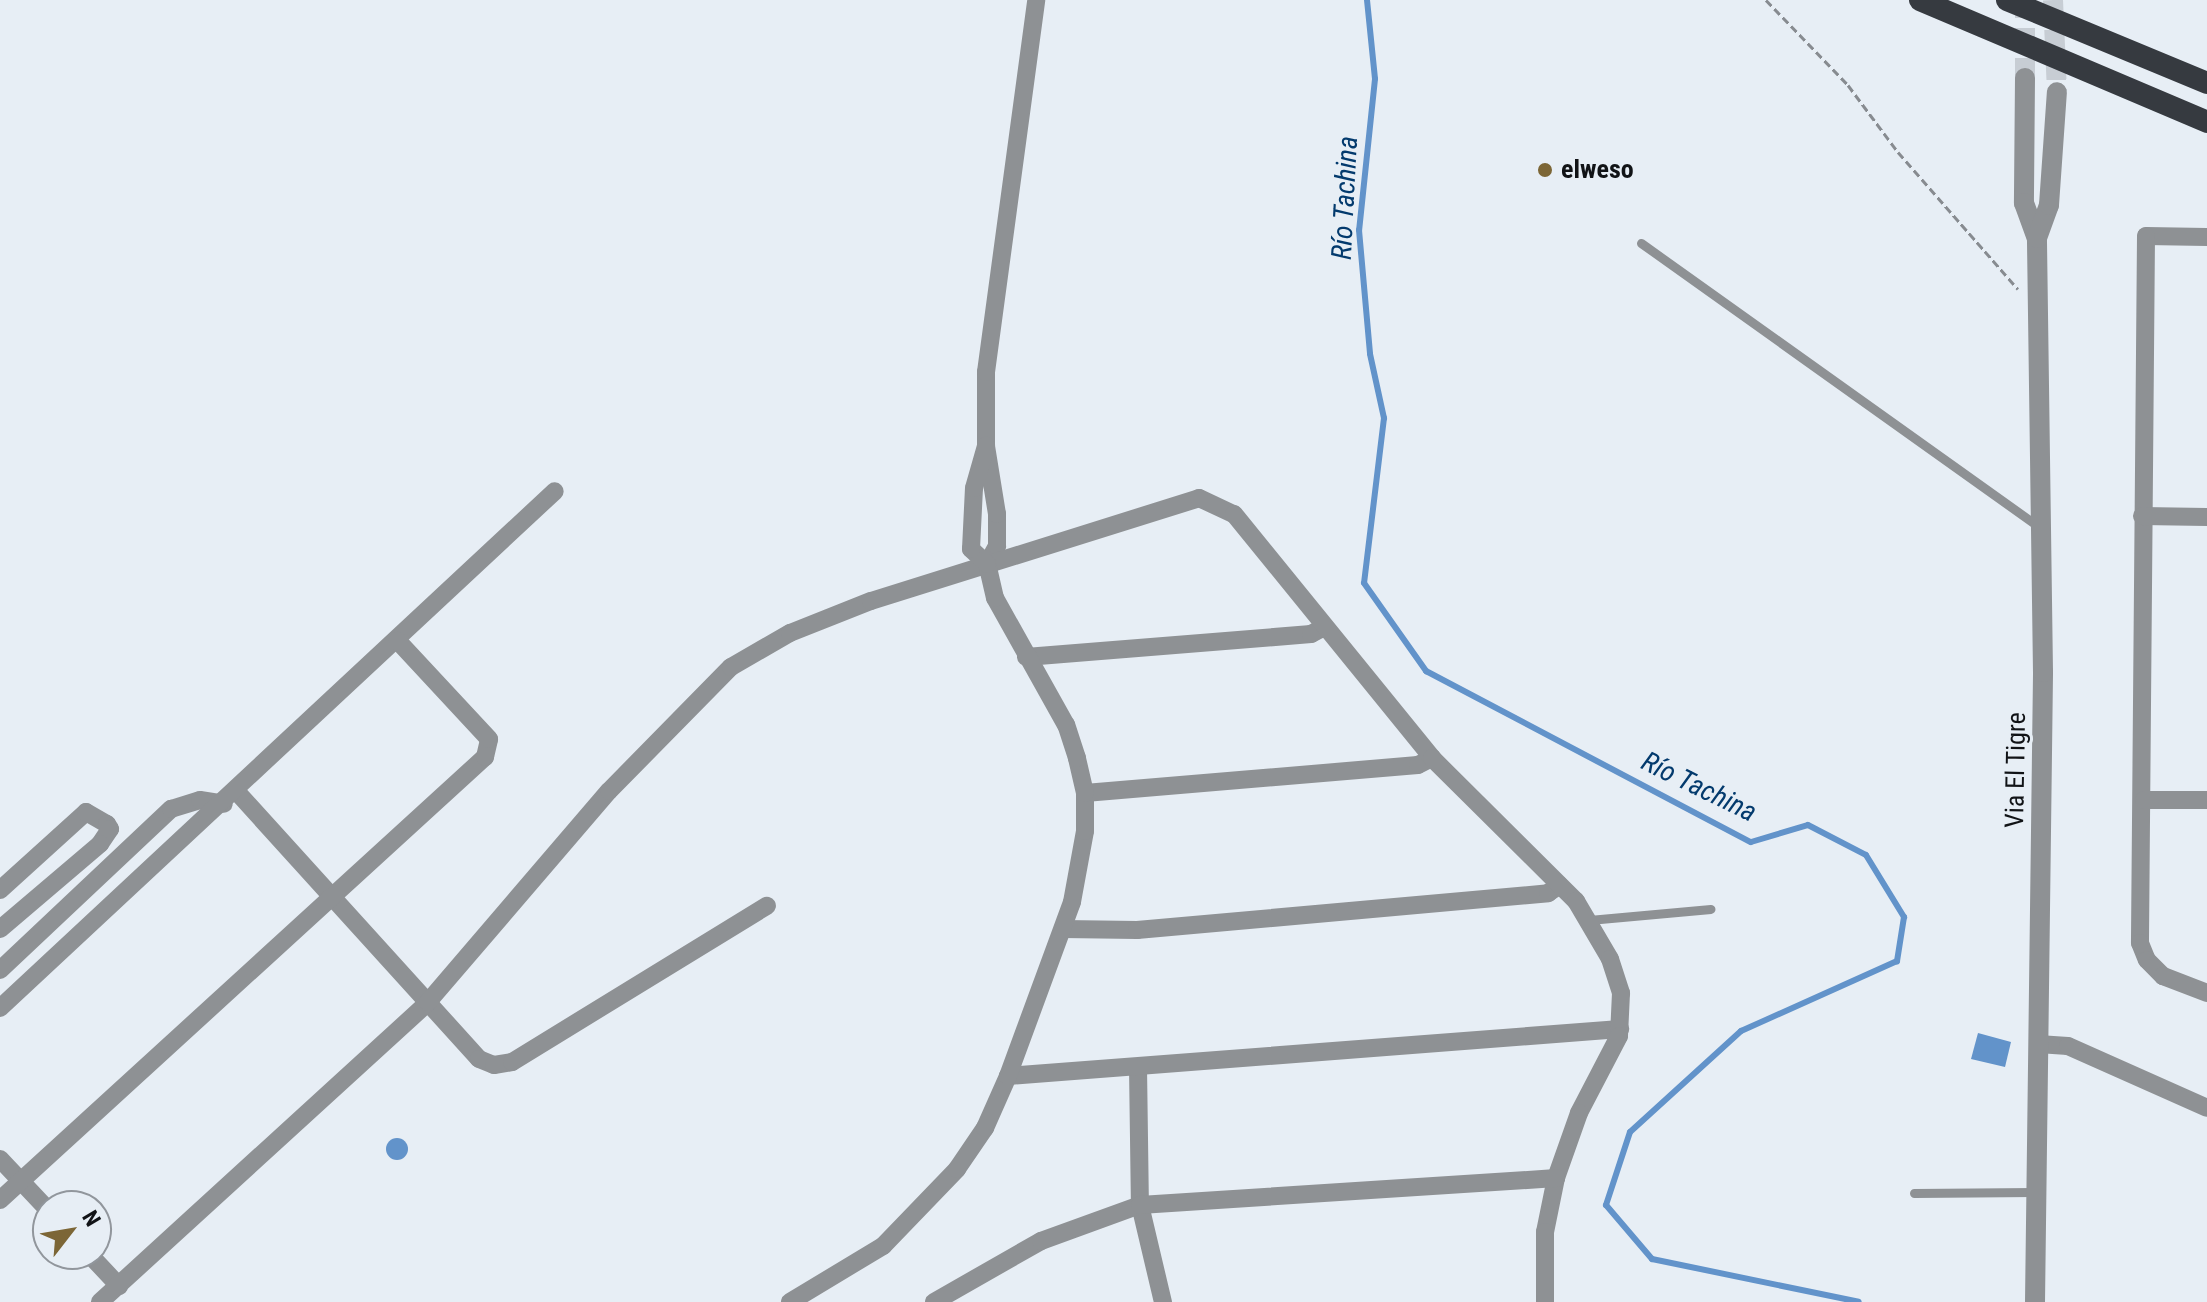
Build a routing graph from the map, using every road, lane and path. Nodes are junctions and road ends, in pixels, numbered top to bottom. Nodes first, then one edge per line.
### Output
1 (1036, 0) edge
2 (1766, 0) edge
3 (1920, 0) edge
4 (2007, 0) edge
5 (2025, 78) tunnel mouth
6 (2207, 83) edge
7 (2057, 92) tunnel mouth
8 (2207, 122) edge
9 (2207, 237) edge
10 (2037, 238) junction
11 (1641, 243) dead end
12 (2038, 313) junction
13 (986, 446) junction
14 (555, 491) dead end
15 (2142, 516) junction
16 (2207, 517) edge
17 (2041, 528) junction
18 (987, 564) junction
19 (1324, 627) junction
20 (398, 641) junction
21 (1026, 657) junction
22 (1432, 758) junction
23 (1085, 793) junction
24 (230, 798) junction
25 (2144, 800) junction
26 (2207, 800) edge
27 (1560, 885) junction
28 (0, 890) edge
29 (329, 897) junction
30 (767, 906) dead end
31 (1711, 909) dead end
32 (1589, 920) junction
33 (0, 929) edge
34 (1063, 929) junction
35 (0, 970) edge
36 (2207, 993) edge
37 (428, 1002) junction
38 (0, 1008) edge
39 (1620, 1029) junction
40 (2038, 1044) junction
41 (1138, 1067) junction
42 (1008, 1076) junction
43 (2207, 1108) edge
44 (0, 1159) edge
45 (1556, 1178) junction
46 (19, 1180) junction
47 (2038, 1192) junction
48 (32, 1193) edge
49 (1914, 1193) dead end
50 (0, 1200) edge
51 (1140, 1205) junction
52 (104, 1270) edge
53 (119, 1286) junction
54 (100, 1302) edge
55 (790, 1302) edge
56 (934, 1302) edge
57 (1163, 1302) edge
58 (1545, 1302) edge
59 (2035, 1302) edge

1 - 13 street
2 - 12 path
3 - 8 highway
4 - 6 highway
5 - 10 street, Via El Tigre
7 - 10 street, Via El Tigre
9 - 15 street
10 - 12 street, Via El Tigre
11 - 17 lane
12 - 17 street, Via El Tigre
13 - 18 street
13 - 18 street
14 - 20 street
15 - 16 street
15 - 25 street
17 - 40 street, Via El Tigre
18 - 19 street
18 - 21 street
18 - 37 street
19 - 21 street
19 - 22 street
20 - 24 street
20 - 29 street
21 - 23 street
22 - 23 street
22 - 27 street
23 - 34 street
24 - 29 street
24 - 35 street
24 - 38 street
25 - 26 street
25 - 36 street
27 - 32 street
27 - 34 street
28 - 33 street
29 - 37 street
29 - 46 street
30 - 37 street
31 - 32 lane
32 - 39 street
34 - 42 street
37 - 53 street
39 - 41 street
39 - 45 street
40 - 43 street
40 - 47 street, Via El Tigre
41 - 42 street
41 - 51 street
42 - 55 street
44 - 46 street
45 - 51 street
45 - 58 street
46 - 48 street
46 - 50 street
47 - 49 lane
47 - 59 street, Via El Tigre
51 - 56 street
51 - 57 street
52 - 53 street
53 - 54 street

